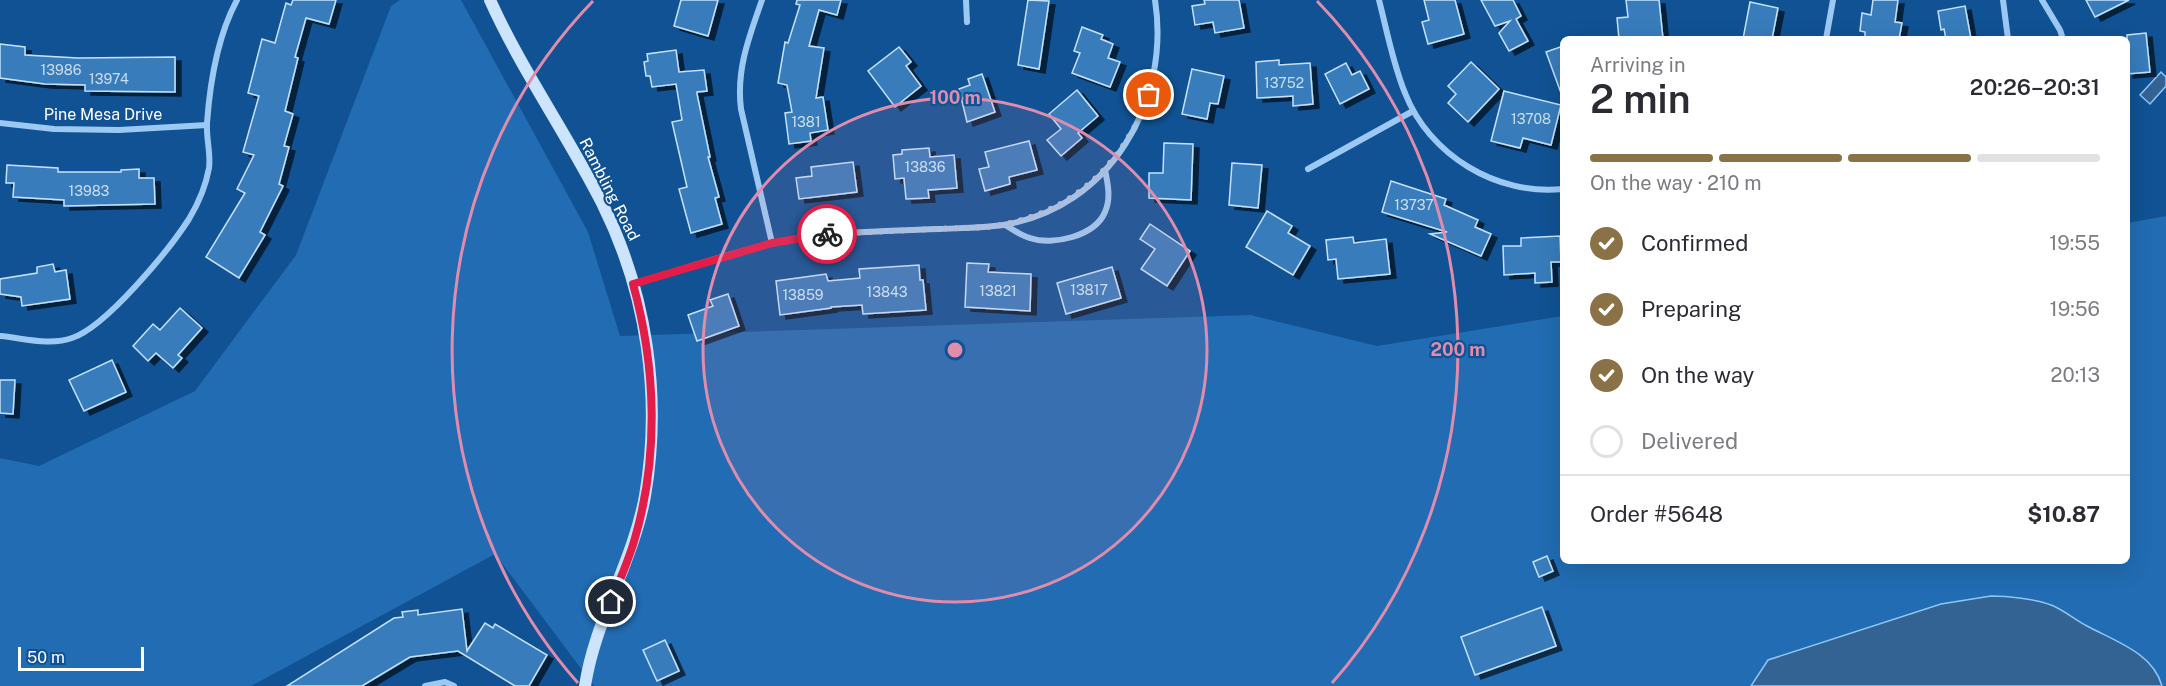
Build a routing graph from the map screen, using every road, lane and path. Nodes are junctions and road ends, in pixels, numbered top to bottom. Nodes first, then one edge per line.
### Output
1 (237, 0) edge
2 (490, 0) edge
3 (762, 0) edge
4 (966, 0) edge
5 (1155, 0) edge
6 (1379, 0) edge
7 (1833, 0) edge
8 (2003, 0) edge
9 (2042, 0) edge
10 (967, 21) dead end
11 (1827, 36) edge
12 (2008, 36) edge
13 (2062, 36) edge
14 (1413, 111) junction
15 (0, 123) edge
16 (207, 125) junction
17 (1308, 169) dead end
18 (1105, 170) junction
19 (1560, 189) edge
20 (1005, 225) junction
21 (772, 243) junction
22 (633, 284) junction
23 (0, 336) edge
24 (425, 686) edge
25 (454, 686) edge
26 (585, 686) edge

1 - 16 street
2 - 22 street, Rambling Road
3 - 21 street
4 - 10 street
5 - 18 street
6 - 14 street
7 - 11 street
8 - 12 street
9 - 13 street
14 - 17 street
14 - 19 street
15 - 16 street, Pine Mesa Drive
16 - 23 street
18 - 20 street
18 - 20 street
20 - 21 street
21 - 22 street
22 - 26 street, Rambling Road
24 - 25 street

